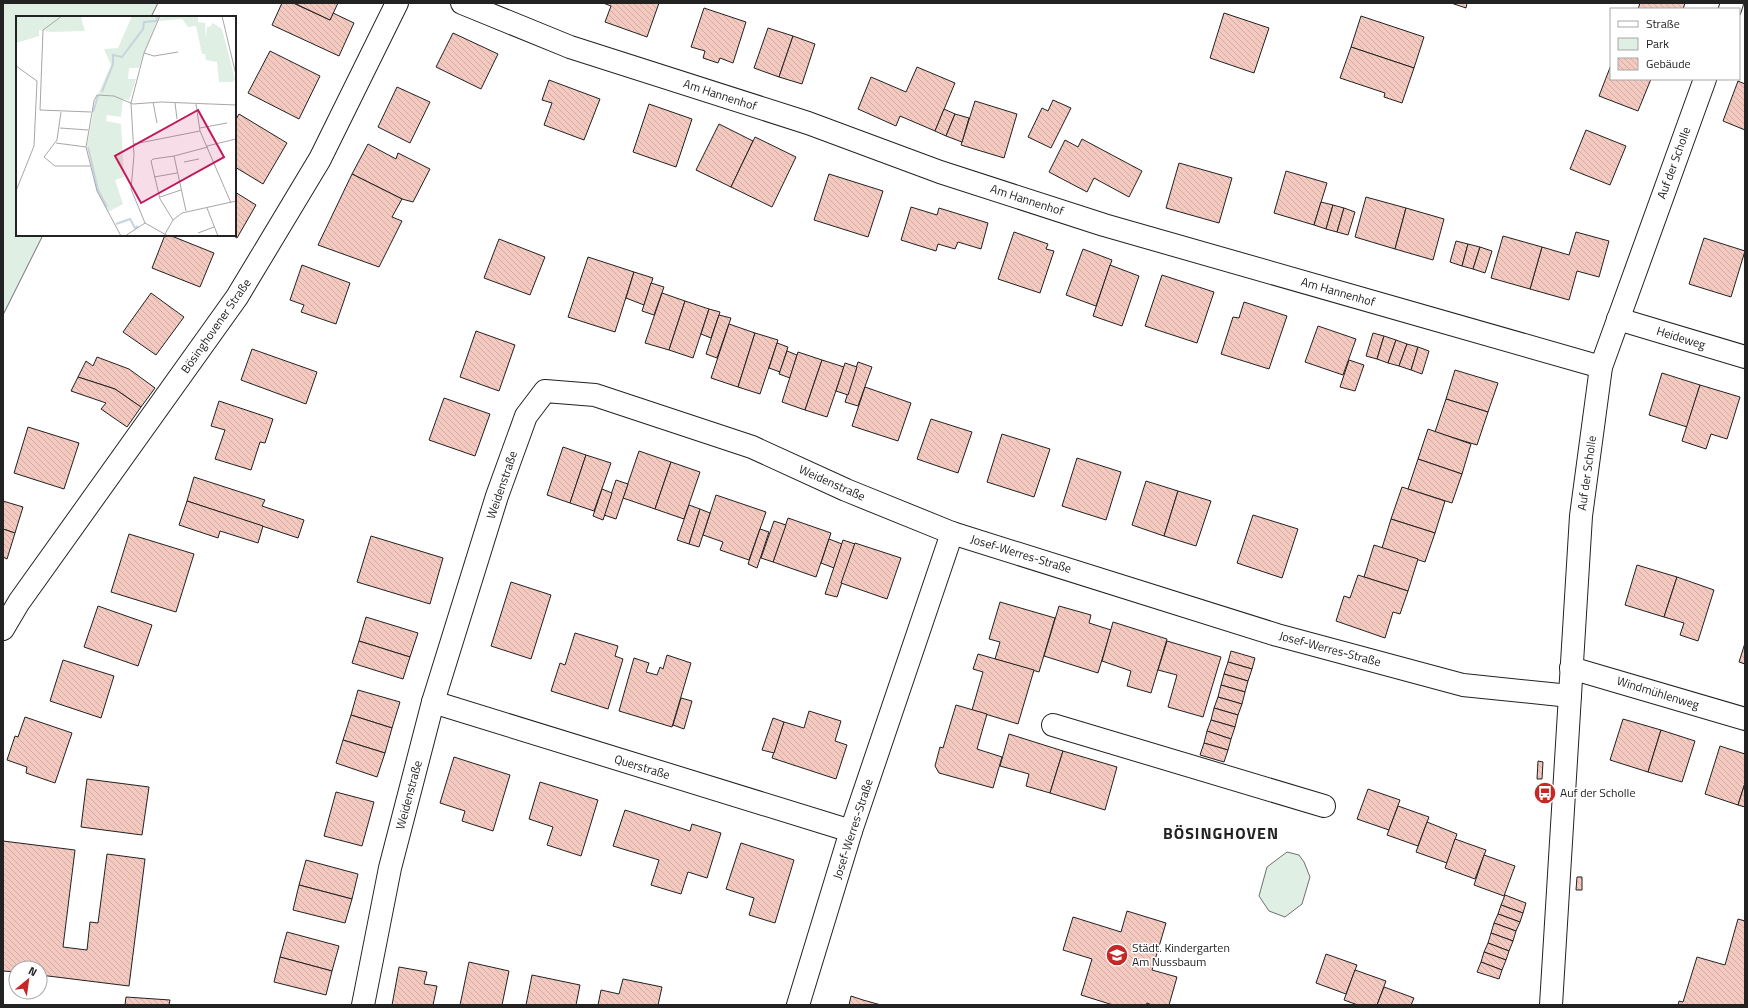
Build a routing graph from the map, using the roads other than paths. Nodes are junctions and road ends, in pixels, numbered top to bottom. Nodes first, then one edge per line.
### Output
1 (397, 3) edge
2 (462, 3) edge
3 (1705, 80) edge
4 (1618, 319) junction
5 (1745, 357) edge
6 (1601, 368) junction
7 (952, 533) junction
8 (3, 629) edge
9 (1571, 668) junction
10 (1570, 696) junction
11 (434, 702) junction
12 (1745, 719) edge
13 (1054, 725) dead end
14 (1324, 806) dead end
15 (851, 831) junction
16 (363, 1005) edge
17 (798, 1005) edge
18 (1551, 1005) edge

1 - 8 street, Bösinghovener Straße
2 - 6 street, Am Hannenhof
3 - 4 street, Auf der Scholle
4 - 5 street, Heideweg
4 - 6 street, Auf der Scholle
6 - 9 street, Auf der Scholle
7 - 10 street, Josef-Werres-Straße
7 - 11 street, Weidenstraße
7 - 15 street, Josef-Werres-Straße
9 - 10 street, Auf der Scholle
9 - 12 street, Windmühlenweg
10 - 18 street, Auf der Scholle
11 - 15 street, Querstraße
11 - 16 street, Weidenstraße
13 - 14 street
15 - 17 street, Josef-Werres-Straße

